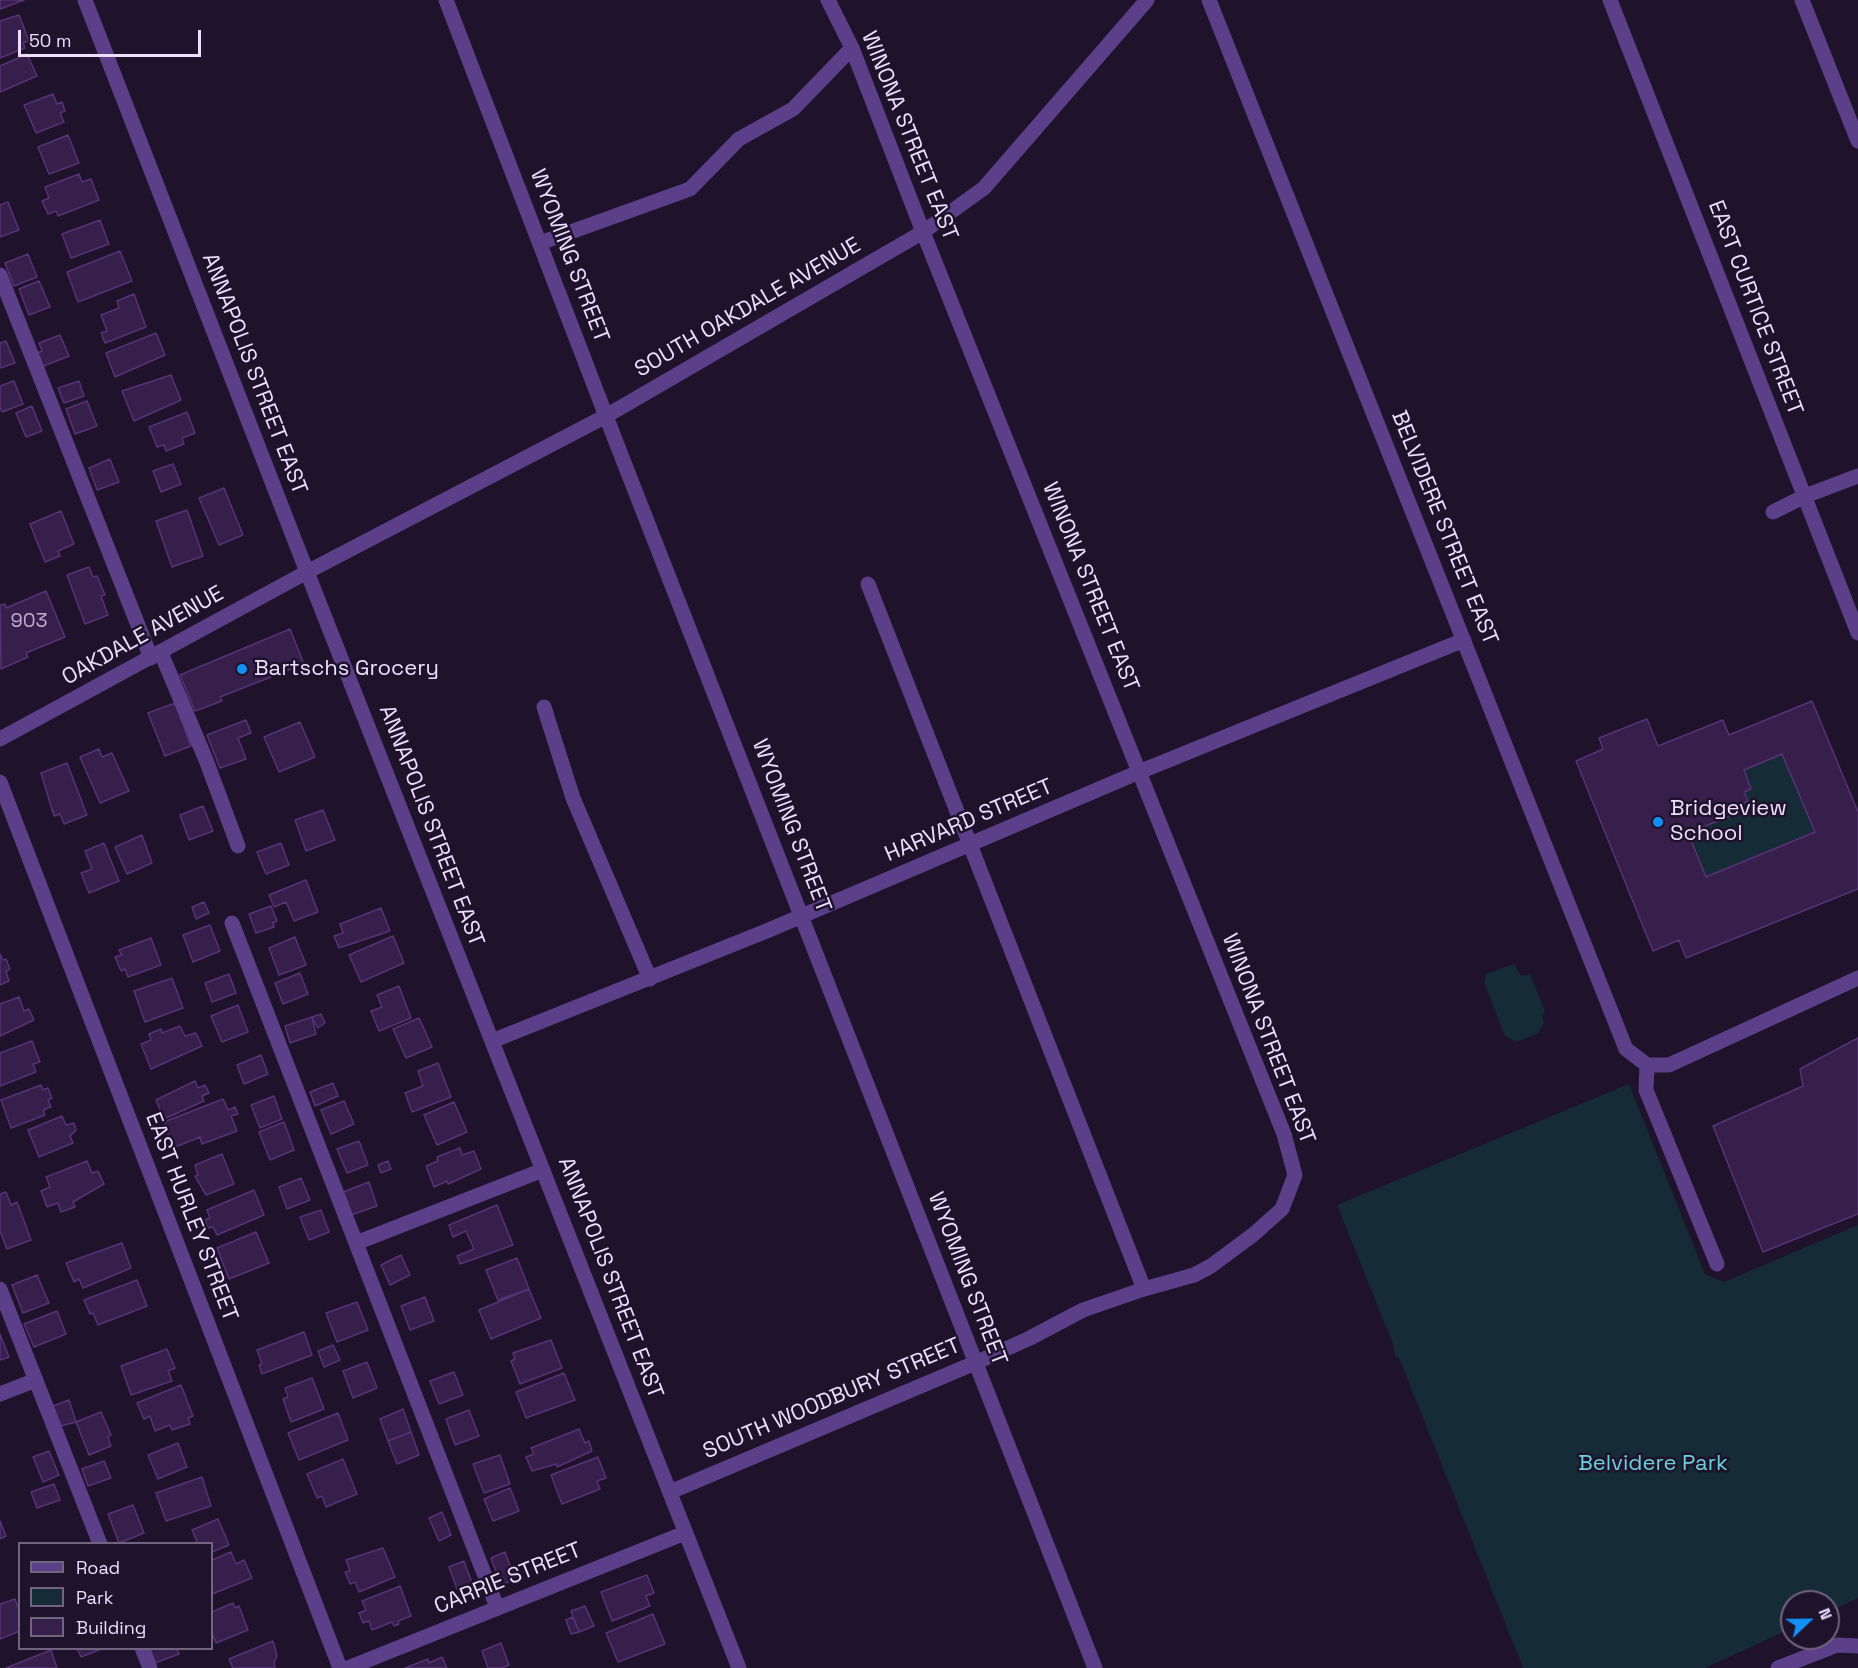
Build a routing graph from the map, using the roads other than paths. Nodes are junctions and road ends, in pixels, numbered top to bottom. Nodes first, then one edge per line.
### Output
1 (85, 0) edge
2 (446, 0) edge
3 (828, 0) edge
4 (1147, 0) edge
5 (1209, 0) edge
6 (1610, 0) edge
7 (1802, 0) edge
8 (852, 48) junction
9 (1858, 141) edge
10 (923, 232) junction
11 (540, 243) junction
12 (0, 275) edge
13 (606, 416) junction
14 (1858, 476) edge
15 (1805, 496) junction
16 (1773, 512) dead end
17 (307, 572) junction
18 (868, 584) dead end
19 (1858, 633) edge
20 (1464, 640) junction
21 (156, 655) junction
22 (544, 707) dead end
23 (0, 739) edge
24 (1139, 772) junction
25 (0, 782) edge
26 (970, 845) junction
27 (238, 846) dead end
28 (802, 917) junction
29 (232, 923) dead end
30 (1858, 978) edge
31 (650, 979) junction
32 (492, 1041) junction
33 (1647, 1065) junction
34 (543, 1170) junction
35 (1288, 1194) joint
36 (356, 1243) junction
37 (1717, 1264) dead end
38 (0, 1289) edge
39 (1144, 1289) junction
40 (975, 1363) junction
41 (36, 1380) junction
42 (0, 1394) edge
43 (670, 1492) junction
44 (686, 1533) junction
45 (99, 1542) edge
46 (497, 1607) junction
47 (1857, 1644) edge
48 (143, 1650) edge
49 (150, 1668) edge
50 (340, 1668) edge
51 (348, 1668) edge
52 (739, 1668) edge
53 (1095, 1668) edge
54 (1778, 1668) edge

1 - 17 street, ANNAPOLIS STREET EAST
2 - 11 street, WYOMING STREET
3 - 8 street, WINONA STREET EAST
4 - 10 street, SOUTH OAKDALE AVENUE
5 - 20 street, BELVIDERE STREET EAST
6 - 15 street, EAST CURTICE STREET
7 - 9 street
8 - 10 street, WINONA STREET EAST
8 - 11 street
10 - 13 street, SOUTH OAKDALE AVENUE
10 - 24 street, WINONA STREET EAST
11 - 13 street, WYOMING STREET
12 - 21 street
13 - 17 street, SOUTH OAKDALE AVENUE
13 - 28 street, WYOMING STREET
14 - 15 street
15 - 16 street
15 - 19 street, EAST CURTICE STREET
17 - 21 street, OAKDALE AVENUE
17 - 32 street, ANNAPOLIS STREET EAST
18 - 26 street
20 - 24 street, HARVARD STREET
20 - 33 street, BELVIDERE STREET EAST
21 - 23 street, OAKDALE AVENUE
21 - 27 street
22 - 31 street
24 - 26 street, HARVARD STREET
24 - 35 street, WINONA STREET EAST
25 - 50 street, EAST HURLEY STREET
26 - 28 street, HARVARD STREET
26 - 39 street
28 - 31 street, HARVARD STREET
28 - 40 street, WYOMING STREET
29 - 36 street
30 - 33 street
31 - 32 street, HARVARD STREET
32 - 34 street, ANNAPOLIS STREET EAST
33 - 37 street
34 - 36 street
34 - 43 street, ANNAPOLIS STREET EAST
35 - 39 street, SOUTH WOODBURY STREET
36 - 46 street
38 - 41 street
39 - 40 street, SOUTH WOODBURY STREET
40 - 43 street, SOUTH WOODBURY STREET
40 - 53 street, WYOMING STREET
41 - 42 street
41 - 45 street
43 - 44 street, ANNAPOLIS STREET EAST
44 - 46 street, CARRIE STREET
44 - 52 street, ANNAPOLIS STREET EAST
46 - 51 street, CARRIE STREET
47 - 54 street
48 - 49 street

